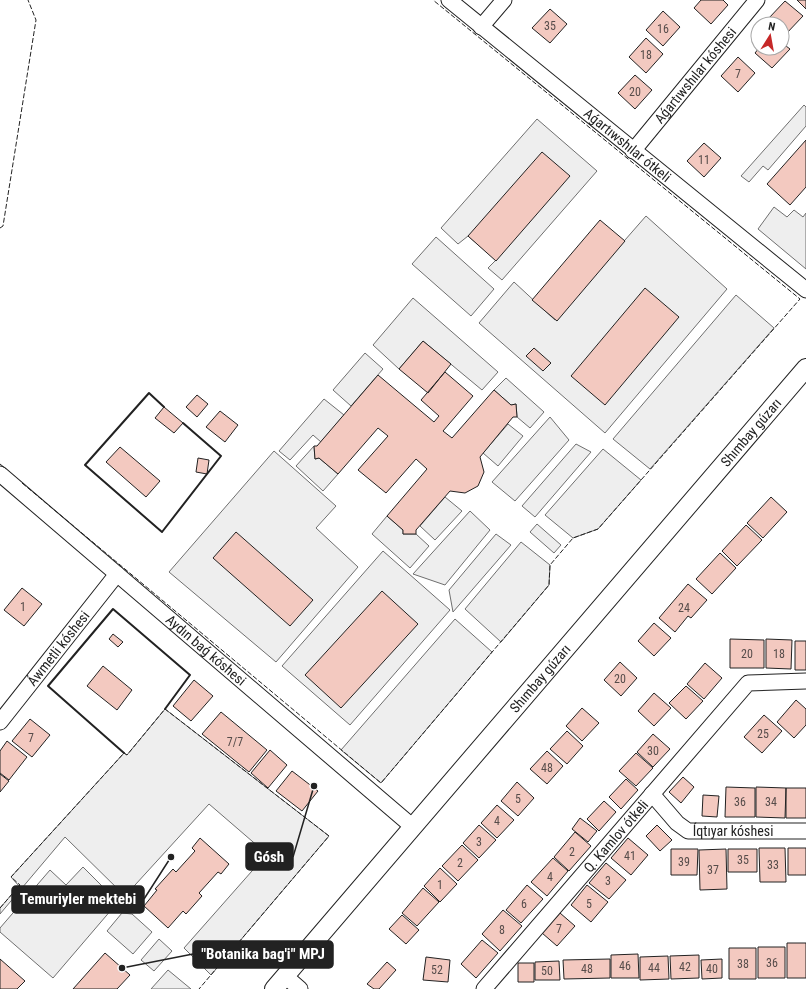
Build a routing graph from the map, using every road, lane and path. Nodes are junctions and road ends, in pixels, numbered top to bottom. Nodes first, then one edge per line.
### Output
1 (449, 0) edge
2 (504, 0) edge
3 (757, 0) edge
4 (481, 27) junction
5 (633, 151) junction
6 (806, 290) edge
7 (806, 368) edge
8 (0, 474) edge
9 (117, 574) junction
10 (806, 681) edge
11 (2, 717) edge
12 (652, 794) junction
13 (413, 827) junction
14 (806, 831) edge
15 (279, 983) edge
16 (300, 989) edge
17 (484, 989) edge

1 - 4 street, Aǵartıwshılar ótkeli
2 - 4 street
3 - 5 street, Aǵartıwshılar kóshesi
4 - 5 street, Aǵartıwshılar ótkeli
5 - 6 street, Aǵartıwshılar ótkeli
7 - 13 main road, Shımbay gúzarı
8 - 9 street, Aydın baǵ kóshesi
9 - 11 street, Áwmetli kóshesi
9 - 13 street, Aydın baǵ kóshesi
10 - 12 street, Q. Kamlov ótkeli
12 - 14 street, Íqtıyar kóshesi
12 - 17 street, Q. Kamlov ótkeli
13 - 15 main road, Shımbay gúzarı
15 - 16 street

